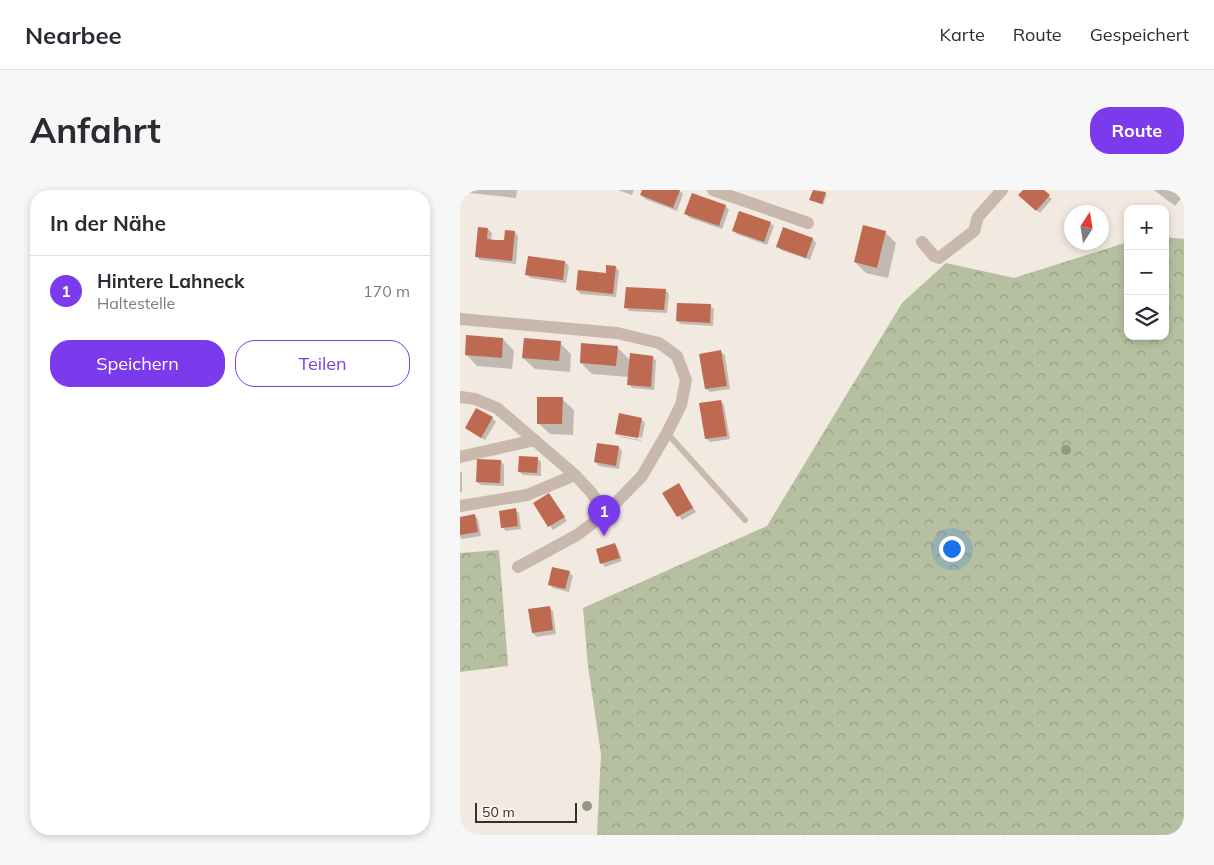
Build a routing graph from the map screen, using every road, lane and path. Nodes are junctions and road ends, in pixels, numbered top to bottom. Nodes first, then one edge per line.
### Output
1 (713, 190) edge
2 (1002, 190) edge
3 (808, 223) dead end
4 (922, 242) dead end
5 (460, 318) edge
6 (460, 397) edge
7 (668, 433) junction
8 (535, 440) junction
9 (460, 457) edge
10 (575, 475) junction
11 (460, 506) edge
12 (605, 514) junction
13 (745, 520) dead end
14 (518, 567) dead end

1 - 3 street
2 - 4 street
5 - 7 street
6 - 8 street
7 - 12 street
7 - 13 lane
8 - 9 street
8 - 10 street
10 - 11 street
10 - 12 street
12 - 14 street

